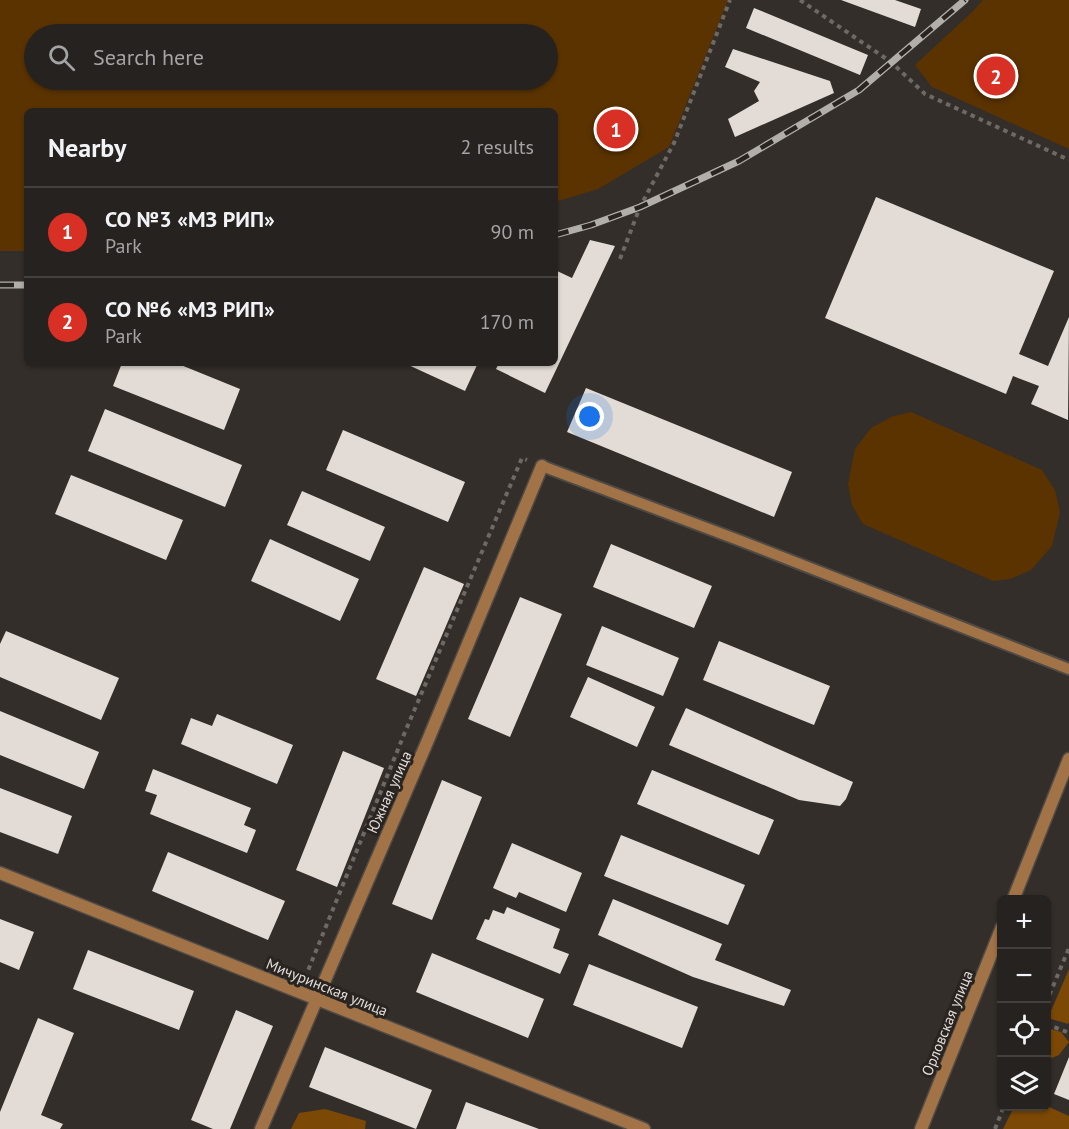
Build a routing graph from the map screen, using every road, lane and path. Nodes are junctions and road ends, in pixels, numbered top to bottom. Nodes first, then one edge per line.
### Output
1 (730, 0) edge
2 (800, 0) edge
3 (1069, 160) edge
4 (620, 259) dead end
5 (542, 466) junction
6 (1069, 669) edge
7 (1069, 759) edge
8 (0, 873) edge
9 (1015, 895) edge
10 (997, 939) edge
11 (1069, 948) edge
12 (303, 982) dead end
13 (1051, 993) edge
14 (317, 999) junction
15 (1051, 1026) edge
16 (1067, 1032) dead end
17 (1002, 1111) edge
18 (261, 1129) edge
19 (644, 1129) edge
20 (921, 1129) edge
21 (995, 1129) edge

1 - 4 path
2 - 3 path
5 - 6 lane
5 - 12 path
5 - 14 street, Южная улица
7 - 9 street
8 - 14 street, Мичуринская улица
10 - 20 street, Орловская улица
11 - 13 path
14 - 18 street, Южная улица
14 - 19 street, Мичуринская улица
15 - 16 path
17 - 21 path

